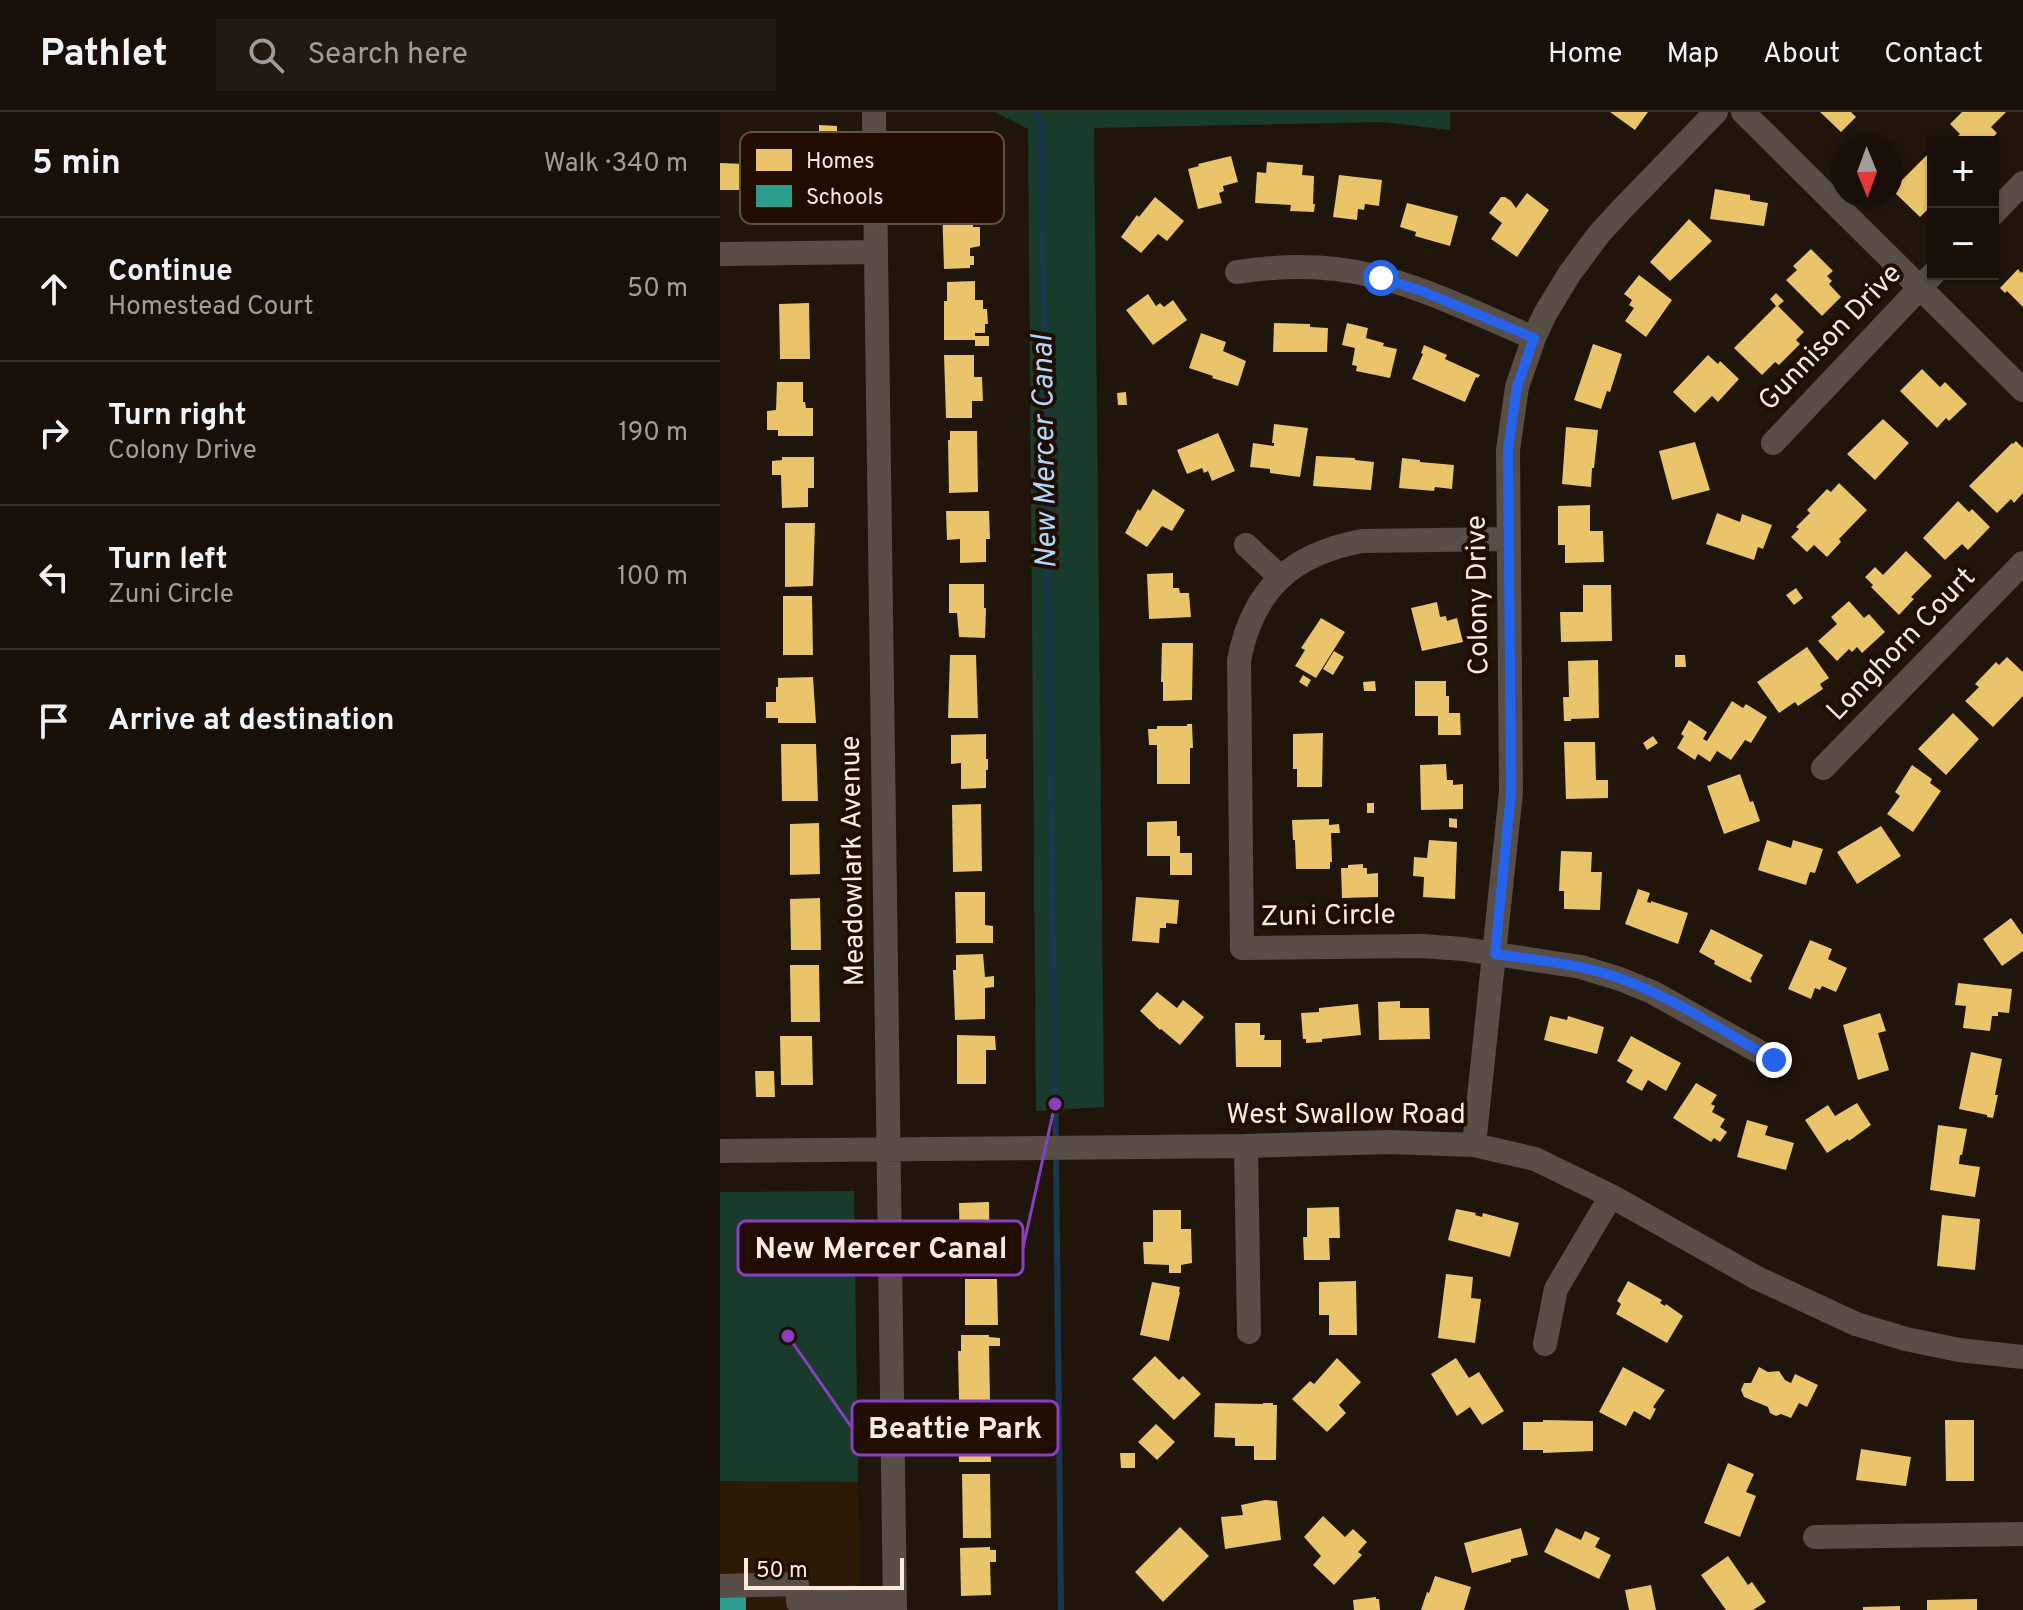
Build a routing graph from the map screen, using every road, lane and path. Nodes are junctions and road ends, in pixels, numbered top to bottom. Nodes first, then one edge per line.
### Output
1 (874, 112) edge
2 (1716, 112) edge
3 (1743, 112) edge
4 (874, 132) edge
5 (2023, 183) edge
6 (1999, 208) edge
7 (876, 224) edge
8 (876, 252) junction
9 (720, 254) edge
10 (1237, 272) dead end
11 (1927, 281) edge
12 (1534, 338) junction
13 (2023, 390) edge
14 (1773, 443) dead end
15 (1508, 539) junction
16 (1246, 545) dead end
17 (2023, 563) edge
18 (1280, 577) junction
19 (1823, 768) dead end
20 (1495, 954) junction
21 (1774, 1060) dead end
22 (1474, 1145) junction
23 (1246, 1146) junction
24 (889, 1149) junction
25 (720, 1151) edge
26 (1611, 1196) junction
27 (1249, 1332) dead end
28 (1545, 1344) dead end
29 (2023, 1357) edge
30 (2023, 1534) edge
31 (1815, 1537) dead end
32 (720, 1586) edge
33 (895, 1606) edge

1 - 4 street, Meadowlark Avenue
2 - 12 street, Colony Drive
3 - 11 street
5 - 6 street
7 - 8 street, Meadowlark Avenue
8 - 9 street
8 - 24 street, Meadowlark Avenue
10 - 12 street
11 - 13 street
11 - 14 street, Gunnison Drive
12 - 15 street, Colony Drive
15 - 18 street, Zuni Circle
15 - 20 street, Colony Drive
16 - 18 street
17 - 19 street, Longhorn Court
18 - 20 street, Zuni Circle
20 - 21 street, Zuni Circle
20 - 22 street, Colony Drive
22 - 23 street, West Swallow Road
22 - 26 street, West Swallow Road
23 - 24 street, West Swallow Road
23 - 27 street
24 - 25 street, West Swallow Road
24 - 33 street, Meadowlark Avenue
26 - 28 street
26 - 29 street, West Swallow Road
30 - 31 street
32 - 33 street

